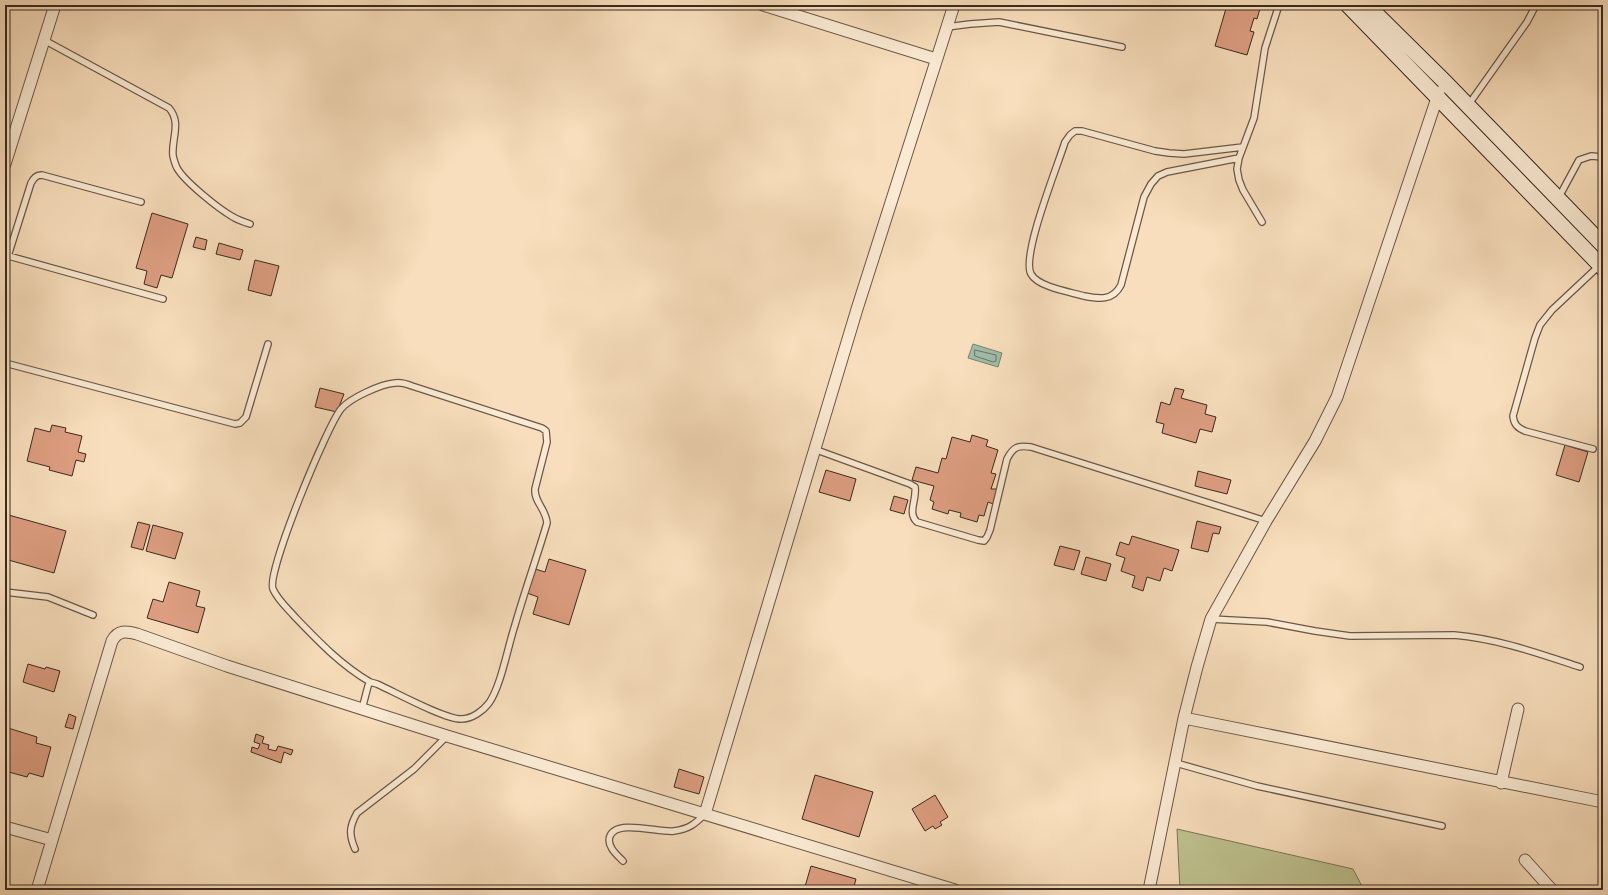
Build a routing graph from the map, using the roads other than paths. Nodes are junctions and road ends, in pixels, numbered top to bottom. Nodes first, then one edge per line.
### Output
1 (55, 5) edge
2 (763, 5) edge
3 (954, 5) edge
4 (1279, 5) edge
5 (1348, 5) edge
6 (1366, 5) edge
7 (1536, 5) edge
8 (946, 28) junction
9 (44, 40) junction
10 (1122, 47) dead end
11 (936, 59) junction
12 (1444, 82) junction
13 (1436, 96) junction
14 (1468, 106) junction
15 (1243, 147) junction
16 (1603, 157) edge
17 (1239, 158) junction
18 (5, 164) edge
19 (1558, 200) junction
20 (141, 202) dead end
21 (1262, 222) dead end
22 (250, 224) dead end
23 (1603, 245) edge
24 (7, 256) edge
25 (1601, 266) edge
26 (163, 298) dead end
27 (268, 344) dead end
28 (5, 363) edge
29 (814, 449) junction
30 (1593, 449) dead end
31 (1266, 521) junction
32 (5, 592) edge
33 (93, 615) dead end
34 (1211, 619) junction
35 (1580, 667) dead end
36 (370, 682) junction
37 (362, 709) junction
38 (1518, 709) dead end
39 (1184, 718) junction
40 (447, 736) junction
41 (1176, 763) junction
42 (1501, 783) junction
43 (1603, 802) edge
44 (705, 814) junction
45 (1442, 826) dead end
46 (5, 827) edge
47 (52, 840) junction
48 (355, 849) dead end
49 (1525, 860) dead end
50 (624, 861) dead end
51 (37, 890) edge
52 (955, 890) edge
53 (1149, 890) edge
54 (1552, 890) edge

1 - 9 street
2 - 11 street
3 - 8 street
4 - 15 lane
5 - 13 main road
6 - 12 main road
7 - 14 lane
8 - 10 lane
8 - 11 street
9 - 18 street
9 - 22 lane
11 - 29 street
12 - 13 street
12 - 14 main road
13 - 25 main road
13 - 31 street
14 - 19 main road
15 - 17 lane
15 - 17 lane
16 - 19 lane
17 - 21 lane
19 - 23 main road
20 - 24 lane
24 - 26 lane
25 - 30 lane
27 - 28 lane
29 - 31 lane
29 - 44 street
31 - 34 street
32 - 33 lane
34 - 35 lane
34 - 39 street
36 - 36 lane
36 - 37 lane
37 - 40 street
37 - 47 street
38 - 42 street
39 - 41 street
39 - 42 street
40 - 44 street
40 - 48 lane
41 - 45 lane
41 - 53 street
42 - 43 street
44 - 50 lane
44 - 52 street
46 - 47 street
47 - 51 street
49 - 54 street

